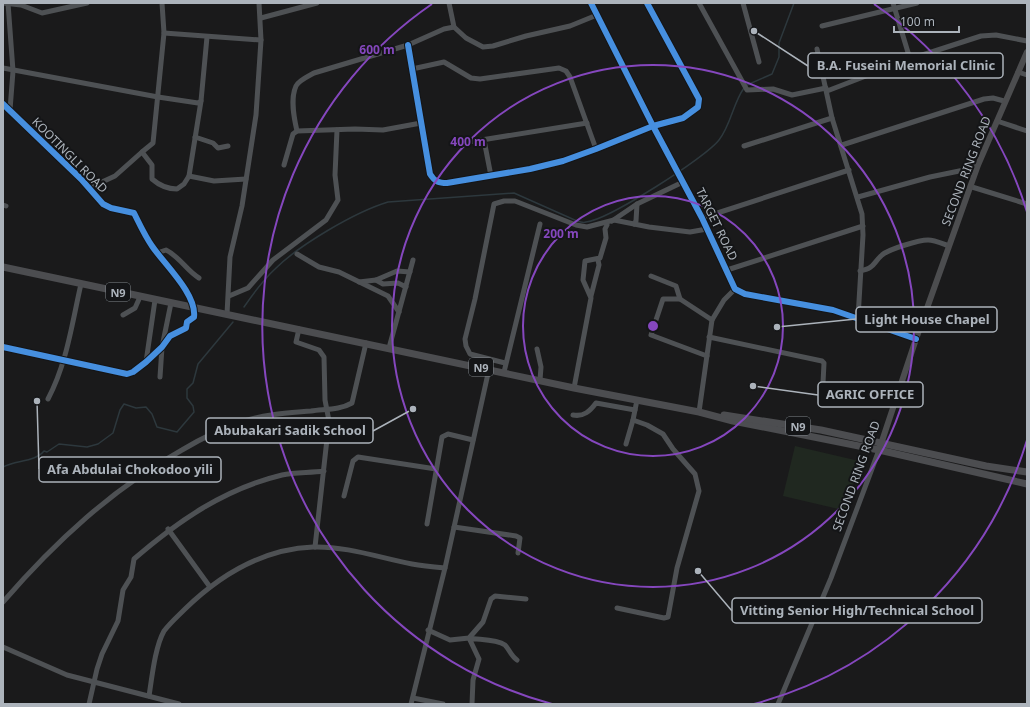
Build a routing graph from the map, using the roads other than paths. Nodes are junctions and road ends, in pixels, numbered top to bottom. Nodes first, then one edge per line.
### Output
1 (6, 3) edge
2 (87, 3) edge
3 (162, 3) edge
4 (259, 3) edge
5 (317, 3) edge
6 (448, 3) edge
7 (591, 3) edge
8 (647, 3) edge
9 (699, 3) edge
10 (743, 3) edge
11 (917, 3) edge
12 (894, 6) edge
13 (597, 15) junction
14 (261, 18) junction
15 (822, 26) dead end
16 (454, 27) junction
17 (164, 33) junction
18 (207, 37) junction
19 (261, 40) junction
20 (1027, 41) edge
21 (408, 45) junction
22 (817, 49) dead end
23 (1027, 52) edge
24 (910, 59) junction
25 (759, 62) dead end
26 (3, 68) edge
27 (412, 69) junction
28 (13, 71) junction
29 (1018, 72) junction
30 (1027, 75) edge
31 (827, 89) junction
32 (158, 97) junction
33 (201, 101) junction
34 (1004, 101) junction
35 (3, 104) edge
36 (10, 110) junction
37 (832, 118) junction
38 (997, 121) junction
39 (421, 123) junction
40 (587, 123) junction
41 (653, 126) junction
42 (337, 130) junction
43 (297, 131) junction
44 (1027, 131) edge
45 (195, 137) junction
46 (484, 140) junction
47 (469, 142) dead end
48 (842, 145) junction
49 (228, 146) dead end
50 (744, 146) dead end
51 (596, 149) junction
52 (142, 152) junction
53 (284, 165) dead end
54 (978, 165) junction
55 (849, 170) junction
56 (189, 176) junction
57 (490, 176) junction
58 (246, 179) junction
59 (682, 181) junction
60 (972, 187) junction
61 (89, 188) junction
62 (858, 197) junction
63 (637, 204) junction
64 (1027, 204) edge
65 (702, 218) junction
66 (614, 220) junction
67 (540, 224) dead end
68 (597, 224) junction
69 (634, 224) junction
70 (607, 225) junction
71 (863, 226) junction
72 (707, 229) junction
73 (949, 246) junction
74 (157, 253) junction
75 (297, 254) dead end
76 (413, 260) dead end
77 (598, 260) junction
78 (3, 267) edge
79 (727, 270) junction
80 (860, 271) junction
81 (410, 272) junction
82 (651, 276) dead end
83 (199, 278) dead end
84 (376, 280) junction
85 (358, 282) junction
86 (81, 284) junction
87 (406, 287) junction
88 (735, 289) junction
89 (229, 296) junction
90 (591, 296) junction
91 (140, 297) junction
92 (680, 299) junction
93 (155, 300) junction
94 (171, 303) junction
95 (195, 308) junction
96 (399, 312) junction
97 (123, 315) dead end
98 (230, 315) junction
99 (858, 318) junction
100 (712, 320) junction
101 (299, 329) junction
102 (709, 337) junction
103 (916, 339) junction
104 (366, 343) junction
105 (3, 347) edge
106 (162, 347) junction
107 (389, 348) junction
108 (537, 350) dead end
109 (707, 356) junction
110 (64, 361) junction
111 (146, 362) junction
112 (505, 363) junction
113 (489, 369) junction
114 (504, 372) junction
115 (160, 377) dead end
116 (540, 380) junction
117 (822, 383) dead end
118 (574, 388) junction
119 (48, 399) dead end
120 (637, 400) junction
121 (327, 409) junction
122 (635, 410) junction
123 (700, 412) junction
124 (573, 415) dead end
125 (714, 415) junction
126 (634, 420) junction
127 (474, 440) junction
128 (881, 443) junction
129 (626, 444) dead end
130 (879, 450) junction
131 (436, 469) junction
132 (324, 471) junction
133 (1027, 472) edge
134 (1027, 484) edge
135 (344, 496) dead end
136 (427, 524) dead end
137 (454, 527) junction
138 (168, 529) junction
139 (314, 547) junction
140 (518, 552) dead end
141 (445, 568) junction
142 (210, 587) junction
143 (526, 599) dead end
144 (3, 602) edge
145 (617, 608) dead end
146 (428, 630) junction
147 (469, 638) junction
148 (3, 647) edge
149 (517, 660) dead end
150 (93, 683) junction
151 (149, 696) junction
152 (413, 698) junction
153 (89, 704) edge
154 (180, 704) edge
155 (411, 704) edge
156 (443, 704) edge
157 (472, 704) edge
158 (778, 704) edge

1 - 2 street
1 - 28 street
3 - 17 street
4 - 14 street
5 - 14 street
6 - 16 street
7 - 13 street, TARGET ROAD
8 - 41 street
9 - 31 street
10 - 25 street
11 - 12 street
12 - 15 street
12 - 24 street
13 - 16 street
13 - 41 street, TARGET ROAD
14 - 19 street
16 - 21 street
17 - 18 street
17 - 32 street
18 - 19 street
18 - 33 street
19 - 58 street
20 - 24 street
21 - 27 street
21 - 43 street
22 - 31 street
23 - 29 main road, SECOND RING ROAD
24 - 31 street
26 - 28 street
27 - 39 street
27 - 40 street
28 - 32 street
28 - 36 street
29 - 30 street
29 - 34 main road, SECOND RING ROAD
31 - 37 street
32 - 33 street
32 - 52 street
33 - 45 street
34 - 38 main road, SECOND RING ROAD
34 - 48 street
35 - 36 street, KOOTINGLI ROAD
36 - 61 street, KOOTINGLI ROAD
37 - 48 street
37 - 50 street
38 - 44 street
38 - 54 main road, SECOND RING ROAD
39 - 42 street
39 - 57 street
40 - 46 street
40 - 51 street
41 - 51 street
41 - 59 street, TARGET ROAD
42 - 43 street
42 - 89 street
43 - 53 street
45 - 49 street
45 - 56 street
46 - 47 street
46 - 57 street
48 - 55 street
51 - 57 street
52 - 56 street
52 - 61 street
54 - 60 main road, SECOND RING ROAD
54 - 62 street
55 - 62 street
55 - 65 street
56 - 58 street
58 - 89 street
59 - 63 street
59 - 65 street, TARGET ROAD
60 - 64 street
60 - 73 main road, SECOND RING ROAD
61 - 74 street, KOOTINGLI ROAD
62 - 71 street
63 - 66 street
63 - 69 street
65 - 72 street, TARGET ROAD
66 - 68 street
66 - 69 street
66 - 70 street
67 - 112 street
68 - 70 street
68 - 112 street
69 - 72 street
70 - 77 street
71 - 79 street
71 - 80 street
72 - 79 street, TARGET ROAD
73 - 80 street
73 - 103 main road, SECOND RING ROAD
74 - 83 street
74 - 95 street, KOOTINGLI ROAD
75 - 85 street
76 - 81 street
77 - 90 street
77 - 90 street
78 - 86 highway, N9
79 - 88 street, TARGET ROAD
80 - 99 street
81 - 84 street
81 - 87 street
82 - 92 street
84 - 85 street
84 - 87 street
85 - 96 street
86 - 91 highway, N9
86 - 110 street
87 - 96 street
88 - 99 street
88 - 100 street
89 - 98 street
90 - 118 street
91 - 93 highway, N9
91 - 97 street
92 - 100 street
92 - 109 street
93 - 94 highway, N9
93 - 111 street
94 - 95 highway, N9
94 - 106 street
95 - 98 highway, N9
95 - 106 street
96 - 107 street
98 - 101 highway, N9
99 - 103 street
100 - 102 street
101 - 104 highway, N9
101 - 121 street
102 - 109 street
102 - 117 street
103 - 128 main road, SECOND RING ROAD
104 - 107 highway, N9
104 - 121 street
105 - 110 street
106 - 111 street
106 - 115 street
107 - 113 highway, N9
108 - 116 street
109 - 123 street
110 - 111 street
110 - 119 street
112 - 114 street
113 - 114 highway, N9
113 - 127 street
114 - 116 highway, N9
116 - 118 highway, N9
118 - 120 highway, N9
120 - 122 street
120 - 123 highway, N9
121 - 132 street
121 - 144 street
122 - 124 street
122 - 126 street
123 - 125 highway, N9
125 - 128 highway, N9
125 - 130 highway, N9
126 - 129 street
126 - 145 street
127 - 131 street
127 - 137 street
128 - 130 main road, SECOND RING ROAD
128 - 133 highway, N9
130 - 134 highway, N9
130 - 158 street, SECOND RING ROAD
131 - 135 street
131 - 136 street
132 - 138 street
132 - 139 street
137 - 140 street
137 - 141 street
138 - 142 street
138 - 150 street
139 - 141 street
139 - 142 street
141 - 146 street
142 - 151 street
143 - 147 street
146 - 147 street
146 - 152 street
147 - 149 street
147 - 157 street
148 - 150 street
150 - 151 street
150 - 153 street
151 - 154 street
152 - 155 street
152 - 156 street

